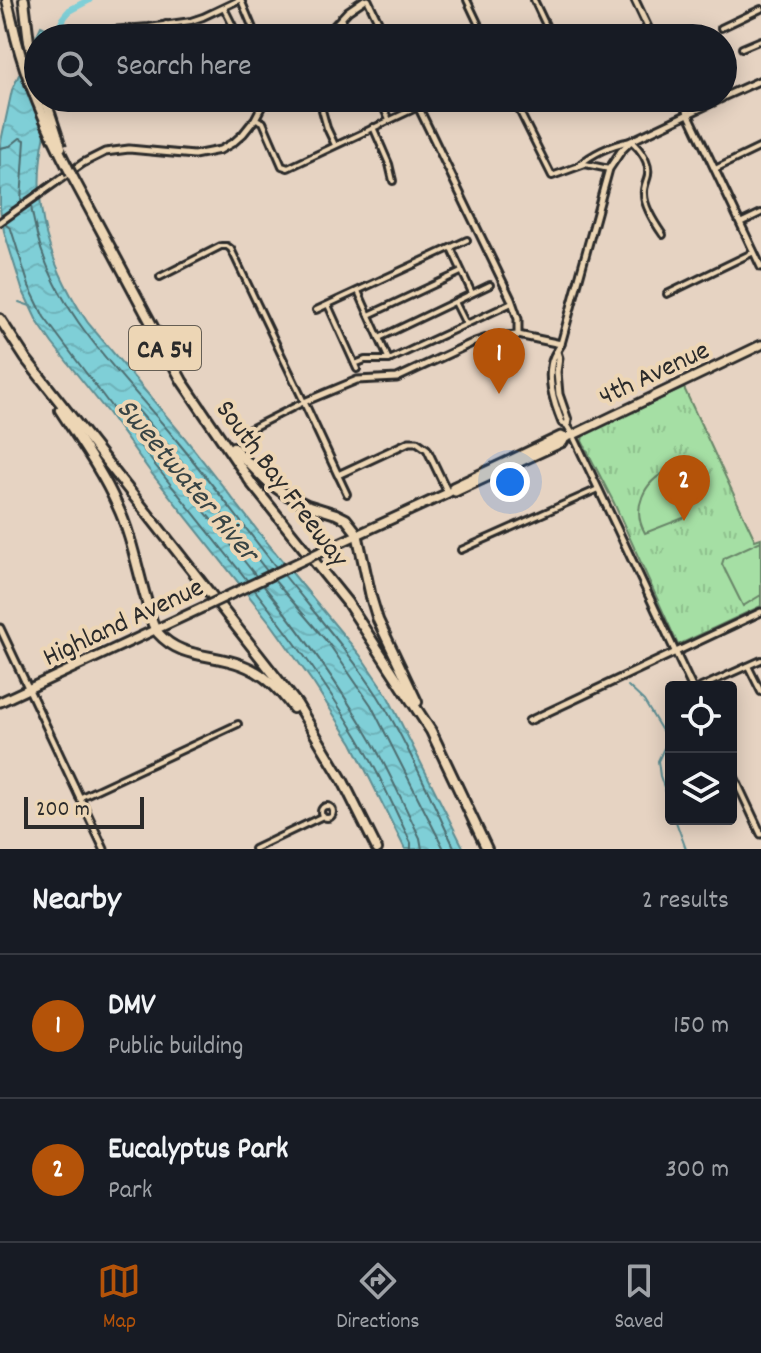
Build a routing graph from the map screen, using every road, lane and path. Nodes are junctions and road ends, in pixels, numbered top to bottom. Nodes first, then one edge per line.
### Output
1 (7, 0) edge
2 (240, 0) edge
3 (366, 0) edge
4 (467, 0) edge
5 (534, 0) edge
6 (635, 0) edge
7 (24, 2) edge
8 (224, 7) junction
9 (761, 9) edge
10 (341, 19) junction
11 (26, 24) edge
12 (166, 24) edge
13 (232, 24) edge
14 (251, 24) edge
15 (336, 24) edge
16 (343, 24) edge
17 (379, 24) edge
18 (478, 24) edge
19 (545, 24) edge
20 (646, 24) edge
21 (729, 24) edge
22 (761, 40) edge
23 (742, 48) dead end
24 (24, 67) edge
25 (761, 80) edge
26 (737, 91) edge
27 (40, 112) edge
28 (50, 112) edge
29 (259, 112) edge
30 (323, 112) edge
31 (385, 112) edge
32 (407, 112) edge
33 (420, 112) edge
34 (520, 112) edge
35 (689, 113) joint
36 (255, 119) junction
37 (389, 120) junction
38 (373, 127) junction
39 (631, 141) junction
40 (335, 145) junction
41 (761, 147) edge
42 (578, 166) junction
43 (609, 169) junction
44 (715, 169) junction
45 (73, 177) junction
46 (393, 181) dead end
47 (761, 213) edge
48 (0, 222) edge
49 (740, 223) junction
50 (663, 235) dead end
51 (467, 240) dead end
52 (451, 248) junction
53 (754, 252) junction
54 (761, 267) edge
55 (461, 272) junction
56 (160, 277) dead end
57 (490, 285) dead end
58 (358, 291) junction
59 (472, 294) junction
60 (667, 294) dead end
61 (455, 302) junction
62 (512, 303) junction
63 (328, 305) junction
64 (316, 310) dead end
65 (369, 315) junction
66 (0, 319) edge
67 (466, 324) junction
68 (518, 335) junction
69 (379, 338) junction
70 (561, 344) junction
71 (761, 345) edge
72 (389, 360) junction
73 (49, 389) junction
74 (304, 402) junction
75 (213, 426) junction
76 (250, 429) dead end
77 (569, 436) junction
78 (338, 475) junction
79 (598, 489) junction
80 (450, 492) junction
81 (347, 494) dead end
82 (437, 497) joint
83 (357, 533) junction
84 (461, 550) dead end
85 (761, 612) edge
86 (155, 630) junction
87 (1, 633) edge
88 (675, 652) junction
89 (761, 660) edge
90 (748, 666) junction
91 (689, 681) edge
92 (714, 681) edge
93 (28, 688) junction
94 (761, 692) edge
95 (0, 702) edge
96 (529, 721) dead end
97 (238, 724) dead end
98 (431, 731) junction
99 (343, 781) junction
100 (737, 783) edge
101 (79, 798) junction
102 (323, 816) dead end
103 (761, 834) edge
104 (104, 849) edge
105 (254, 849) edge
106 (377, 849) edge
107 (487, 849) edge

1 - 24 highway, South Bay Freeway / CA 54, bridge
2 - 8 street
2 - 14 street
3 - 10 street
3 - 17 street
4 - 18 street
5 - 19 street
6 - 20 street
7 - 11 highway
8 - 12 street
8 - 13 street
9 - 21 street
10 - 15 street
10 - 16 street
22 - 23 street
25 - 26 street
27 - 45 highway, South Bay Freeway / CA 54, bridge
28 - 45 highway, bridge
29 - 36 street
30 - 40 street
31 - 37 street
32 - 37 street
33 - 62 street
34 - 42 street
35 - 39 street
35 - 44 street
36 - 40 street
36 - 48 street
37 - 38 street
38 - 40 street
38 - 46 street
39 - 42 street
39 - 43 street
39 - 50 street
41 - 44 street
42 - 43 street
43 - 70 street
44 - 49 street
45 - 75 highway, South Bay Freeway / CA 54
47 - 49 street
49 - 53 street
51 - 52 street
52 - 55 street
52 - 58 street
53 - 54 street
53 - 60 street
55 - 59 street
55 - 65 street
56 - 74 street
57 - 59 street
58 - 63 street
58 - 65 street
59 - 61 street
61 - 67 street
61 - 69 street
62 - 67 street
62 - 68 street
63 - 64 street
63 - 72 street
65 - 69 street
66 - 73 highway
67 - 72 street
68 - 70 street
68 - 74 street
69 - 72 street
70 - 77 street
71 - 77 main road, 4th Avenue
73 - 86 highway
73 - 99 highway
74 - 76 street
74 - 78 street
75 - 83 highway
75 - 98 highway, South Bay Freeway / CA 54
77 - 79 street
77 - 80 main road, 4th Avenue
78 - 80 street
78 - 81 street
79 - 84 street
79 - 88 street
80 - 82 main road, 4th Avenue
82 - 83 main road, Highland Avenue
83 - 86 main road, Highland Avenue, bridge
83 - 98 highway
85 - 88 street
86 - 93 main road, Highland Avenue
86 - 99 highway
87 - 93 street
88 - 91 street
88 - 96 street
89 - 90 street
90 - 92 street
90 - 94 street
93 - 95 main road, Highland Avenue
93 - 101 street
97 - 101 street
98 - 107 highway, South Bay Freeway / CA 54
99 - 106 highway
100 - 103 street
101 - 104 street
102 - 105 street

